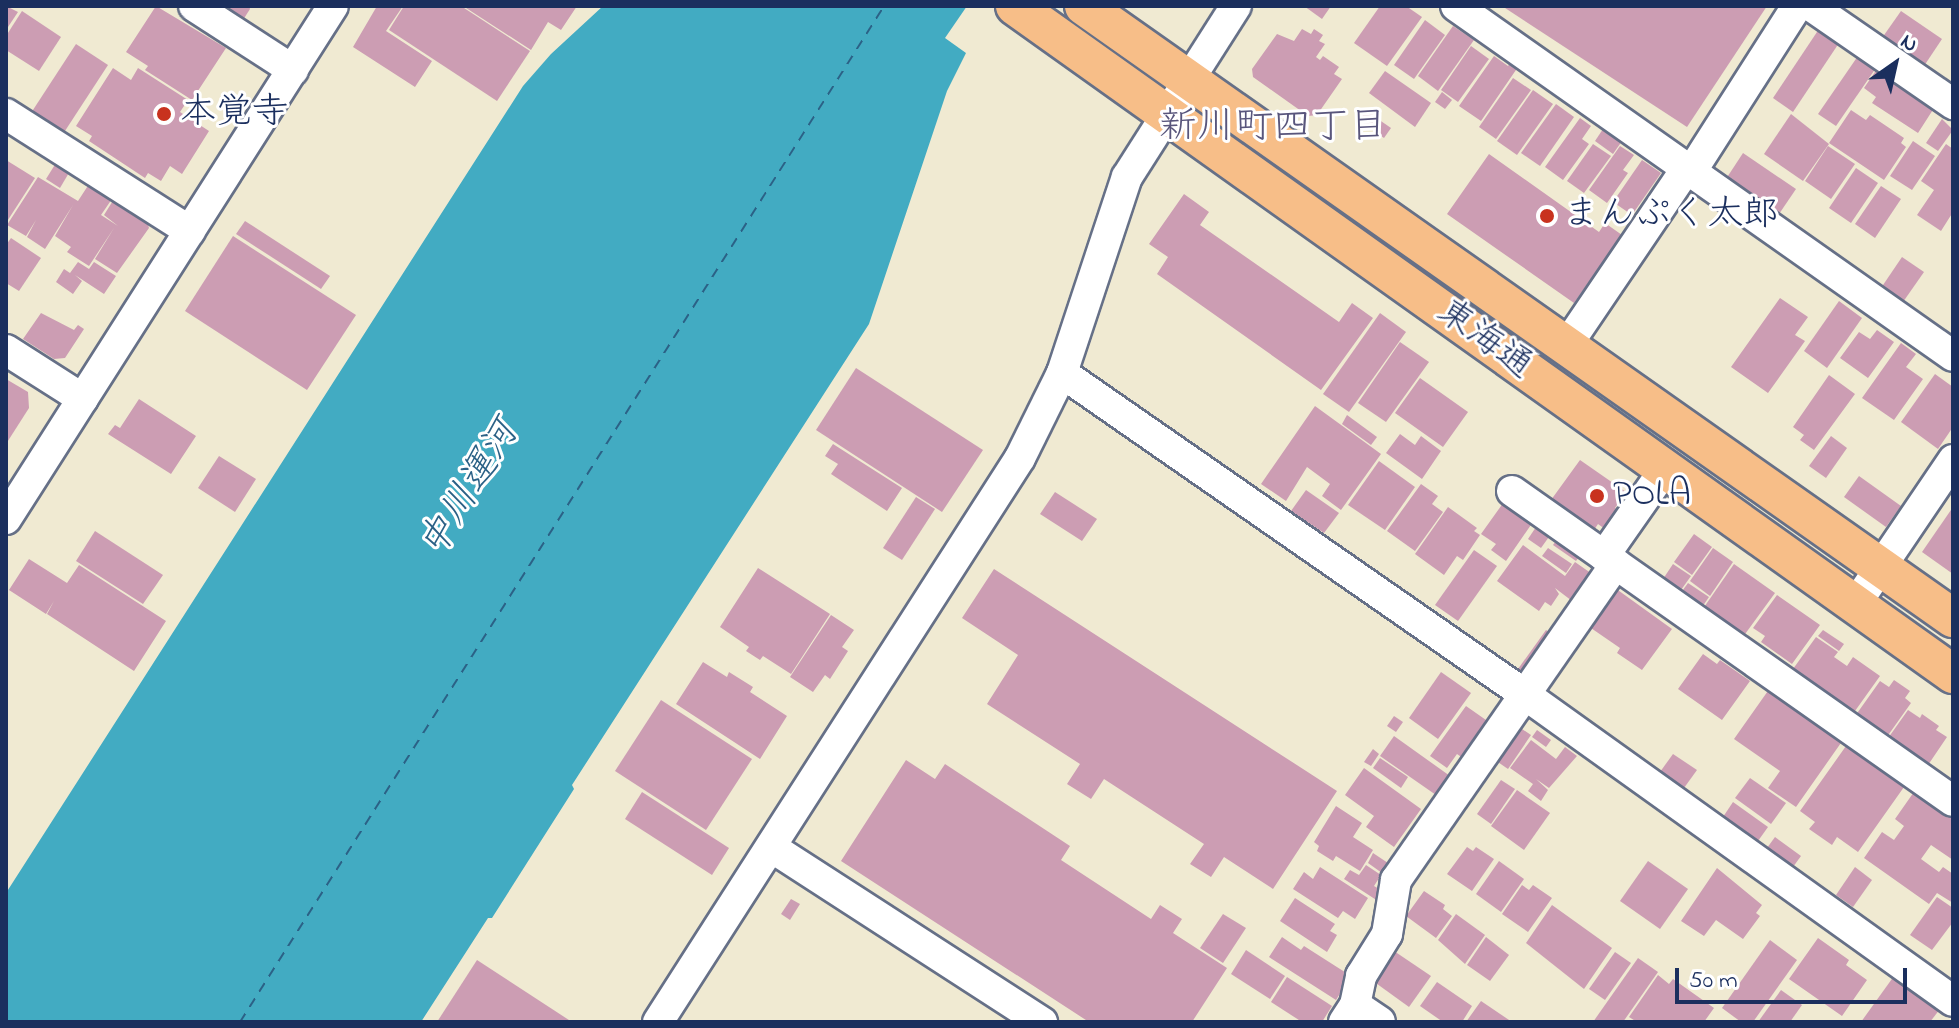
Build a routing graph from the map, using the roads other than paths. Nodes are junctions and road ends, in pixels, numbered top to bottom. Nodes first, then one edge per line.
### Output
1 (194, 6) edge
2 (333, 6) edge
3 (1015, 6) edge
4 (1084, 6) edge
5 (1236, 6) edge
6 (1456, 6) edge
7 (1797, 6) edge
8 (1811, 6) edge
9 (293, 70) junction
10 (1188, 81) junction
11 (1953, 104) edge
12 (1167, 113) junction
13 (6, 114) edge
14 (1689, 171) junction
15 (190, 231) junction
16 (1567, 345) junction
17 (6, 350) edge
18 (1953, 356) edge
19 (1062, 373) junction
20 (83, 399) junction
21 (1953, 460) edge
22 (1665, 469) junction
23 (1512, 491) dead end
24 (6, 519) edge
25 (1610, 560) junction
26 (1881, 566) junction
27 (1855, 605) junction
28 (1953, 618) edge
29 (1953, 674) edge
30 (1527, 696) junction
31 (1953, 801) edge
32 (771, 847) junction
33 (1953, 1001) edge
34 (1349, 1014) edge
35 (658, 1022) edge
36 (1042, 1022) edge
37 (1380, 1022) edge

1 - 9 street
2 - 9 street
3 - 12 main road, 東海通
4 - 10 main road
5 - 10 street
6 - 14 street
7 - 14 street
8 - 11 street
9 - 15 street
10 - 12 street
10 - 16 main road
12 - 19 street
12 - 22 main road, 東海通
13 - 15 street
14 - 16 street
14 - 18 street
15 - 20 street
16 - 26 main road
17 - 20 street
19 - 30 street
19 - 32 street
20 - 24 street
21 - 26 street
22 - 25 street
22 - 27 main road, 東海通
23 - 25 street
25 - 30 street
25 - 31 street
26 - 27 street
26 - 28 main road
27 - 29 main road, 東海通
30 - 33 street
30 - 34 street
32 - 35 street
32 - 36 street
34 - 37 street

